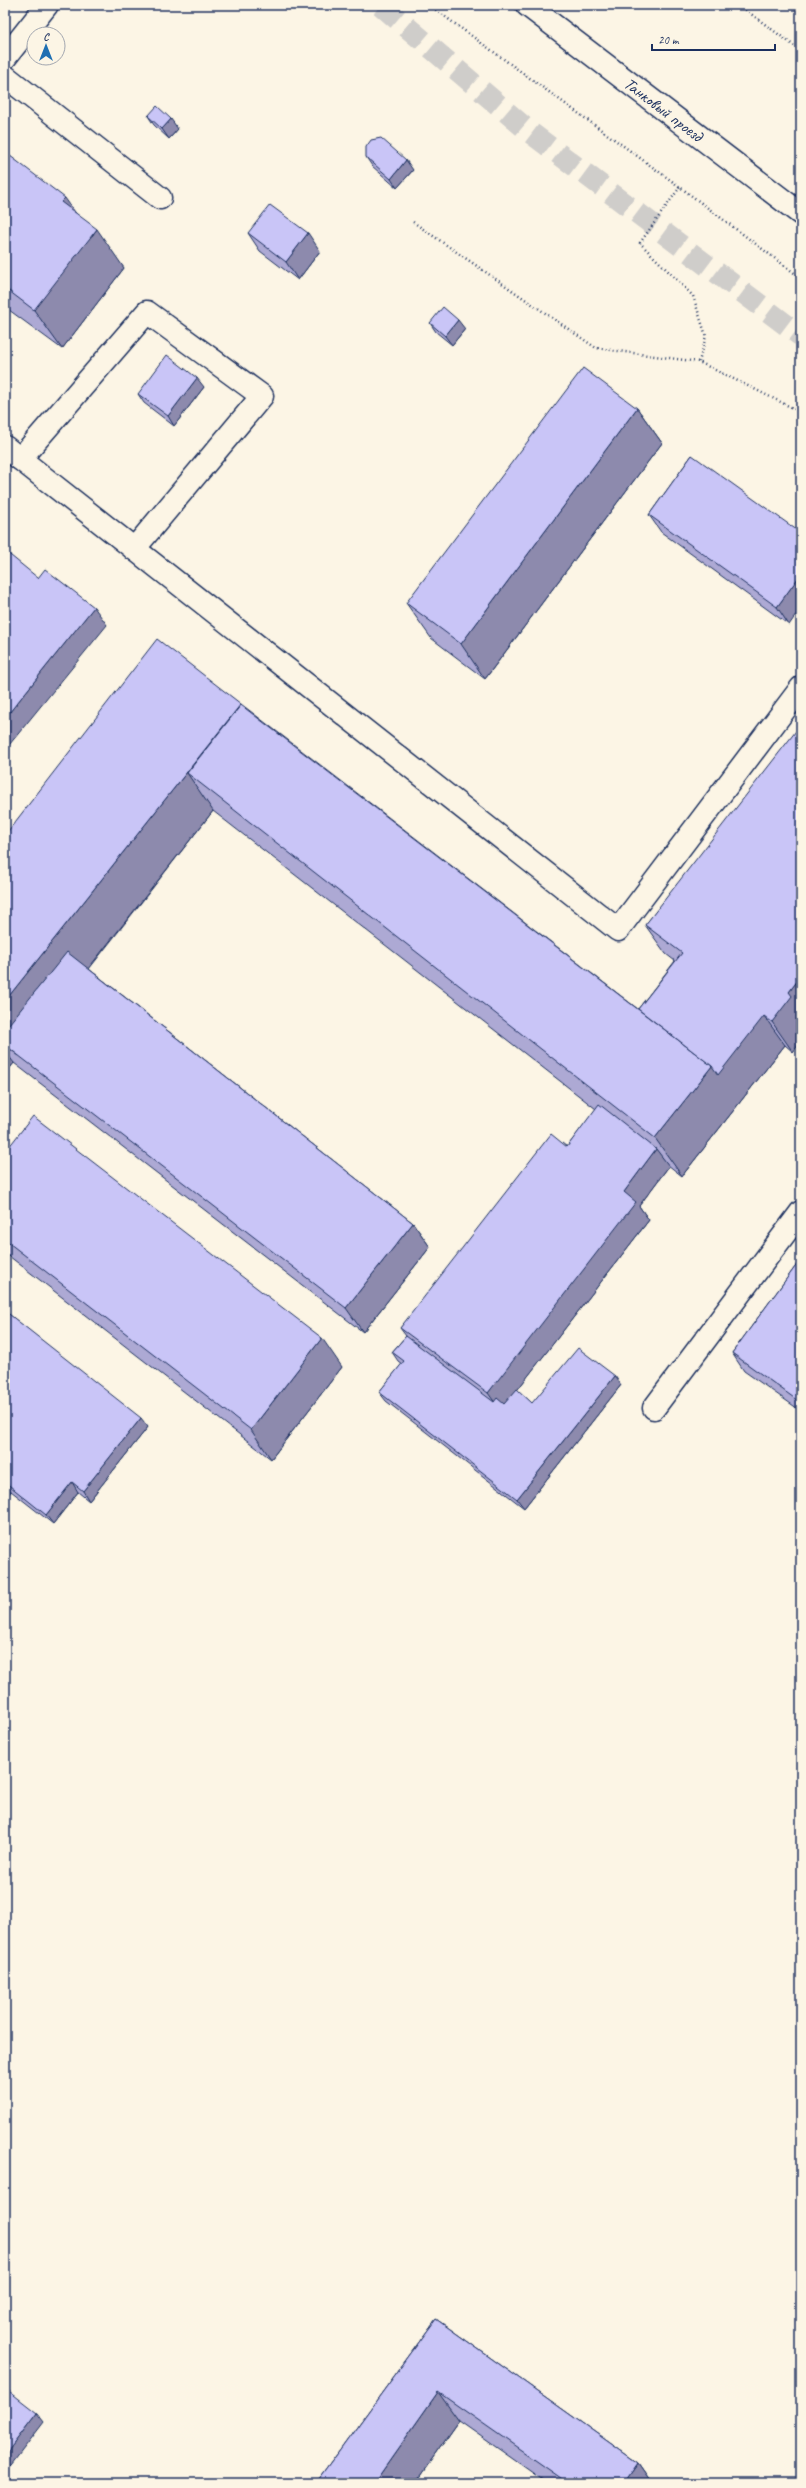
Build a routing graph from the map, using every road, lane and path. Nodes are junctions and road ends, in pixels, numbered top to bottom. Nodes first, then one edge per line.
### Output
1 (47, 5) edge
2 (429, 5) edge
3 (527, 5) edge
4 (739, 5) edge
5 (801, 51) edge
6 (5, 58) edge
7 (5, 76) edge
8 (680, 187) junction
9 (160, 198) dead end
10 (801, 214) edge
11 (413, 222) dead end
12 (801, 278) edge
13 (699, 362) junction
14 (801, 412) edge
15 (12, 453) edge
16 (134, 549) junction
17 (801, 688) edge
18 (801, 1212) edge
19 (654, 1408) dead end

1 - 6 street
2 - 8 path
3 - 10 street, Танковый проезд
4 - 5 path
7 - 9 street
8 - 12 path
8 - 13 path
11 - 13 path
13 - 14 path
15 - 16 street
15 - 16 street
16 - 17 street
18 - 19 street

